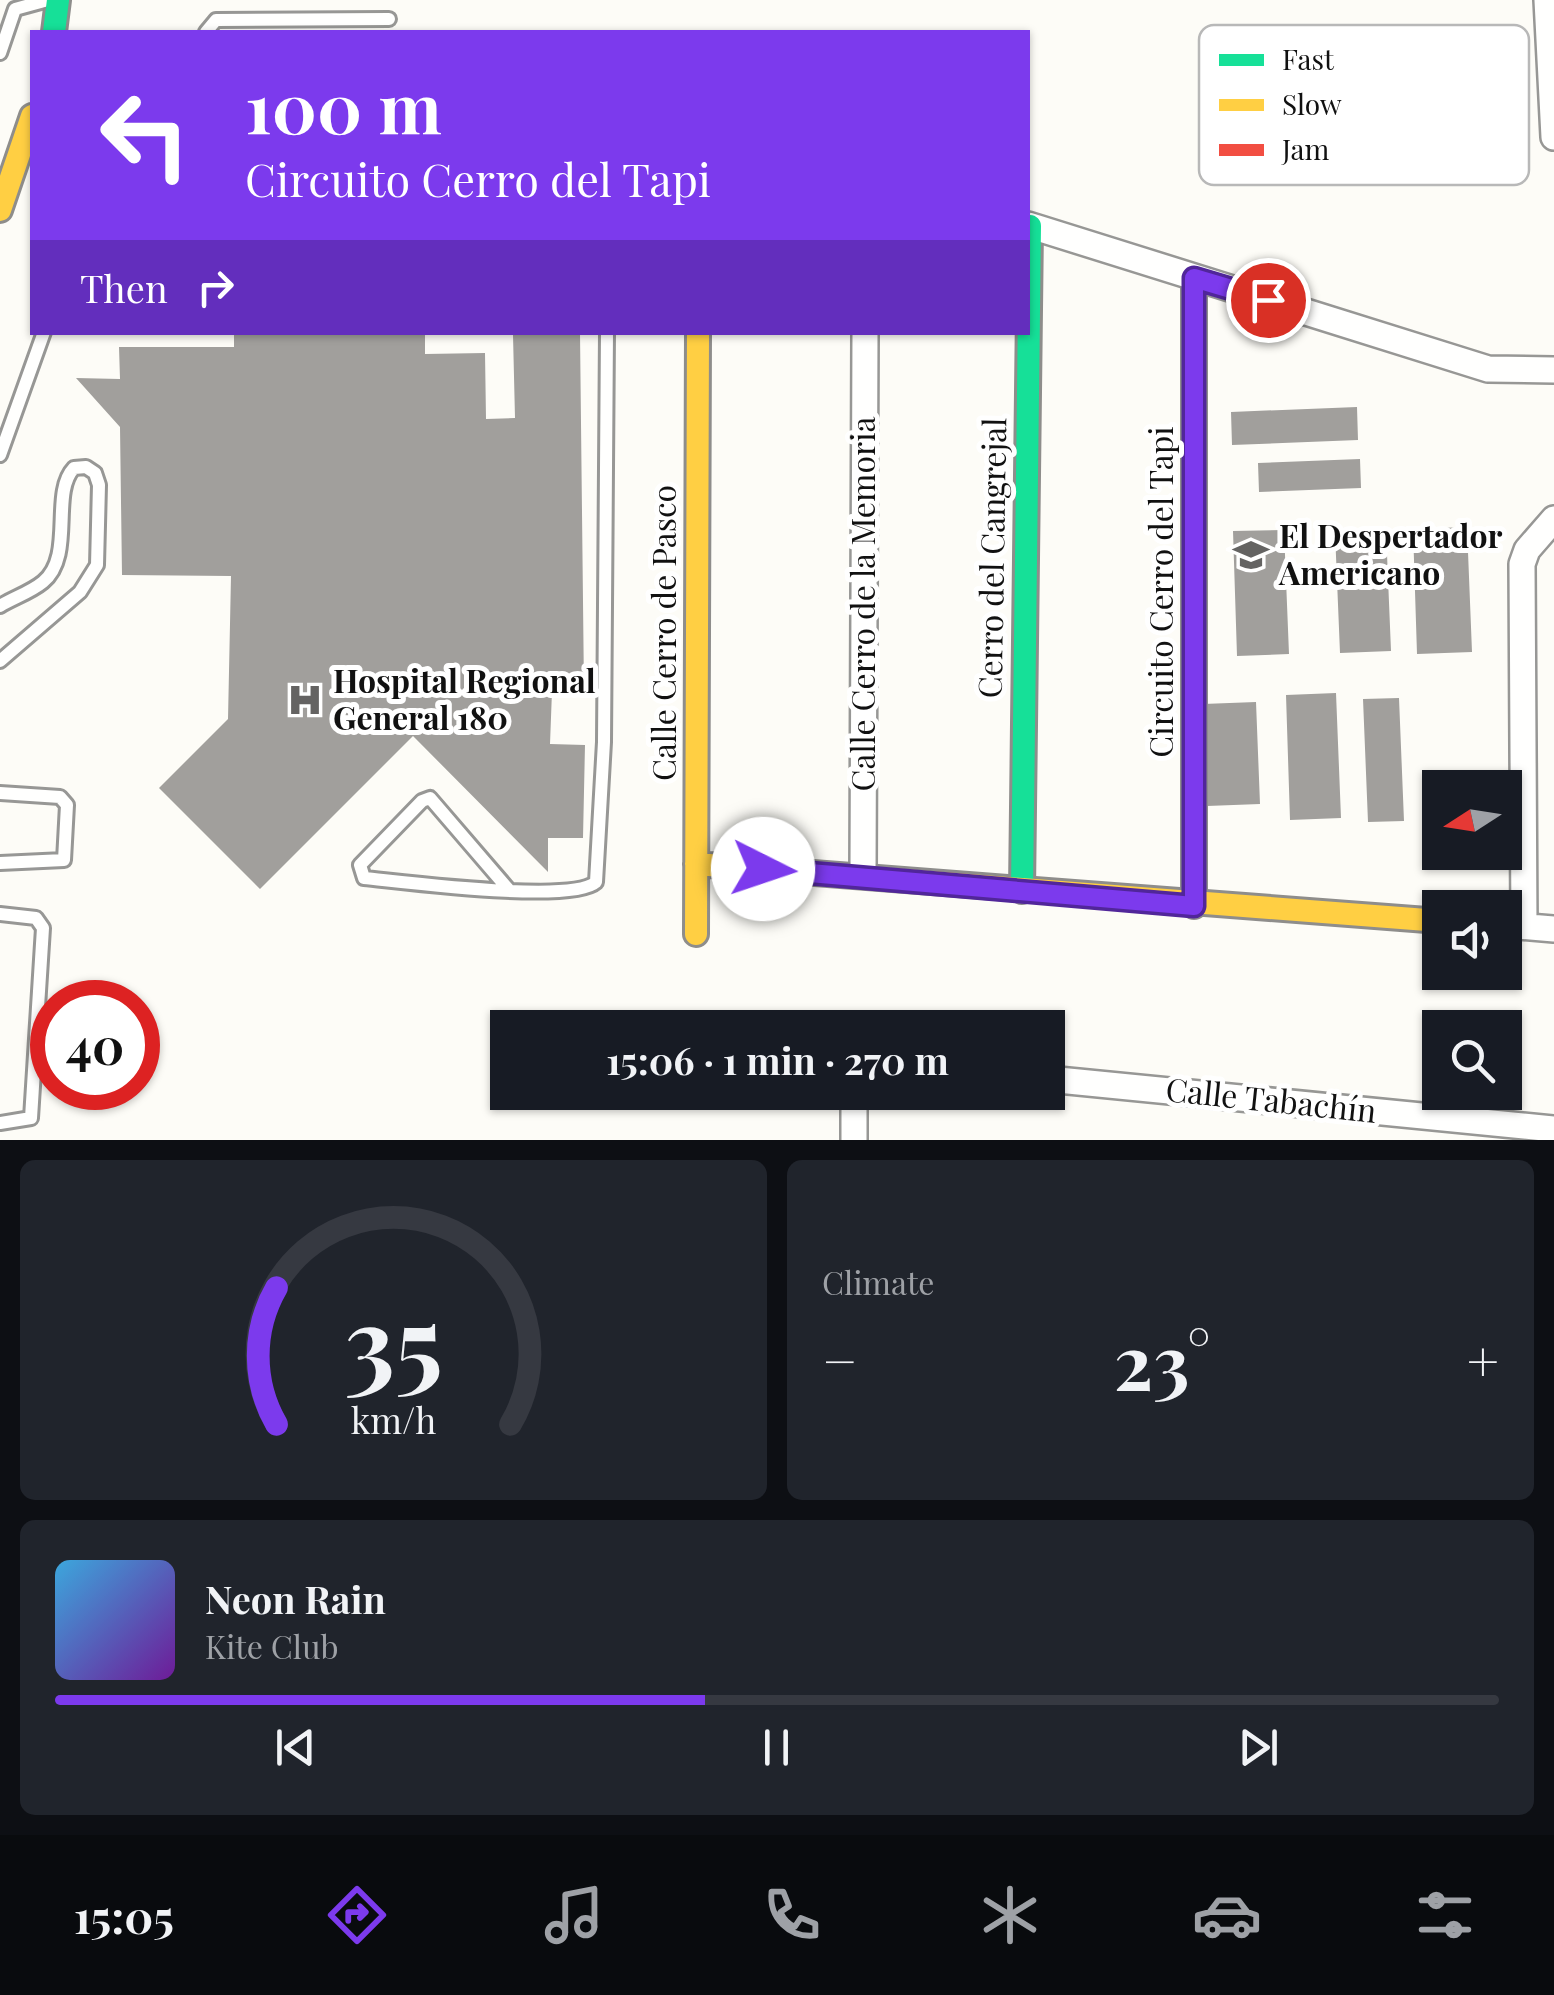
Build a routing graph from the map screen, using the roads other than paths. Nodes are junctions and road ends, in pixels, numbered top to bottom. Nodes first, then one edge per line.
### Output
1 (48, 0) edge
2 (58, 0) edge
3 (1547, 0) edge
4 (389, 19) dead end
5 (54, 30) edge
6 (208, 30) edge
7 (0, 53) edge
8 (30, 122) edge
9 (1554, 137) edge
10 (0, 210) edge
11 (1030, 226) edge
12 (1194, 278) junction
13 (43, 335) edge
14 (607, 335) edge
15 (698, 335) edge
16 (864, 335) edge
17 (1028, 335) edge
18 (1554, 370) edge
19 (0, 455) edge
20 (1554, 519) edge
21 (0, 606) edge
22 (0, 662) edge
23 (0, 794) edge
24 (0, 863) edge
25 (696, 864) junction
26 (863, 875) junction
27 (509, 890) junction
28 (1516, 890) edge
29 (1022, 891) junction
30 (1194, 906) junction
31 (0, 914) edge
32 (1422, 920) edge
33 (1522, 927) edge
34 (1554, 929) edge
35 (696, 934) dead end
36 (1065, 1081) edge
37 (854, 1110) edge
38 (0, 1122) edge
39 (1554, 1128) edge
40 (854, 1140) edge

1 - 7 lane
2 - 5 street
3 - 9 street
4 - 6 lane
8 - 10 street
11 - 12 street
12 - 18 street
12 - 30 street, Circuito Cerro del Tapi
13 - 19 lane
14 - 27 lane
15 - 25 street, Calle Cerro de Pasco
16 - 26 street, Calle Cerro de la Memoria
17 - 29 street, Cerro del Cangrejal
20 - 28 street
21 - 22 lane
23 - 24 lane
25 - 26 street
25 - 35 street, Calle Cerro de Pasco
26 - 29 street
27 - 27 lane
29 - 30 street
30 - 32 street
31 - 38 lane
33 - 34 street
36 - 39 street, Calle Tabachín
37 - 40 street

